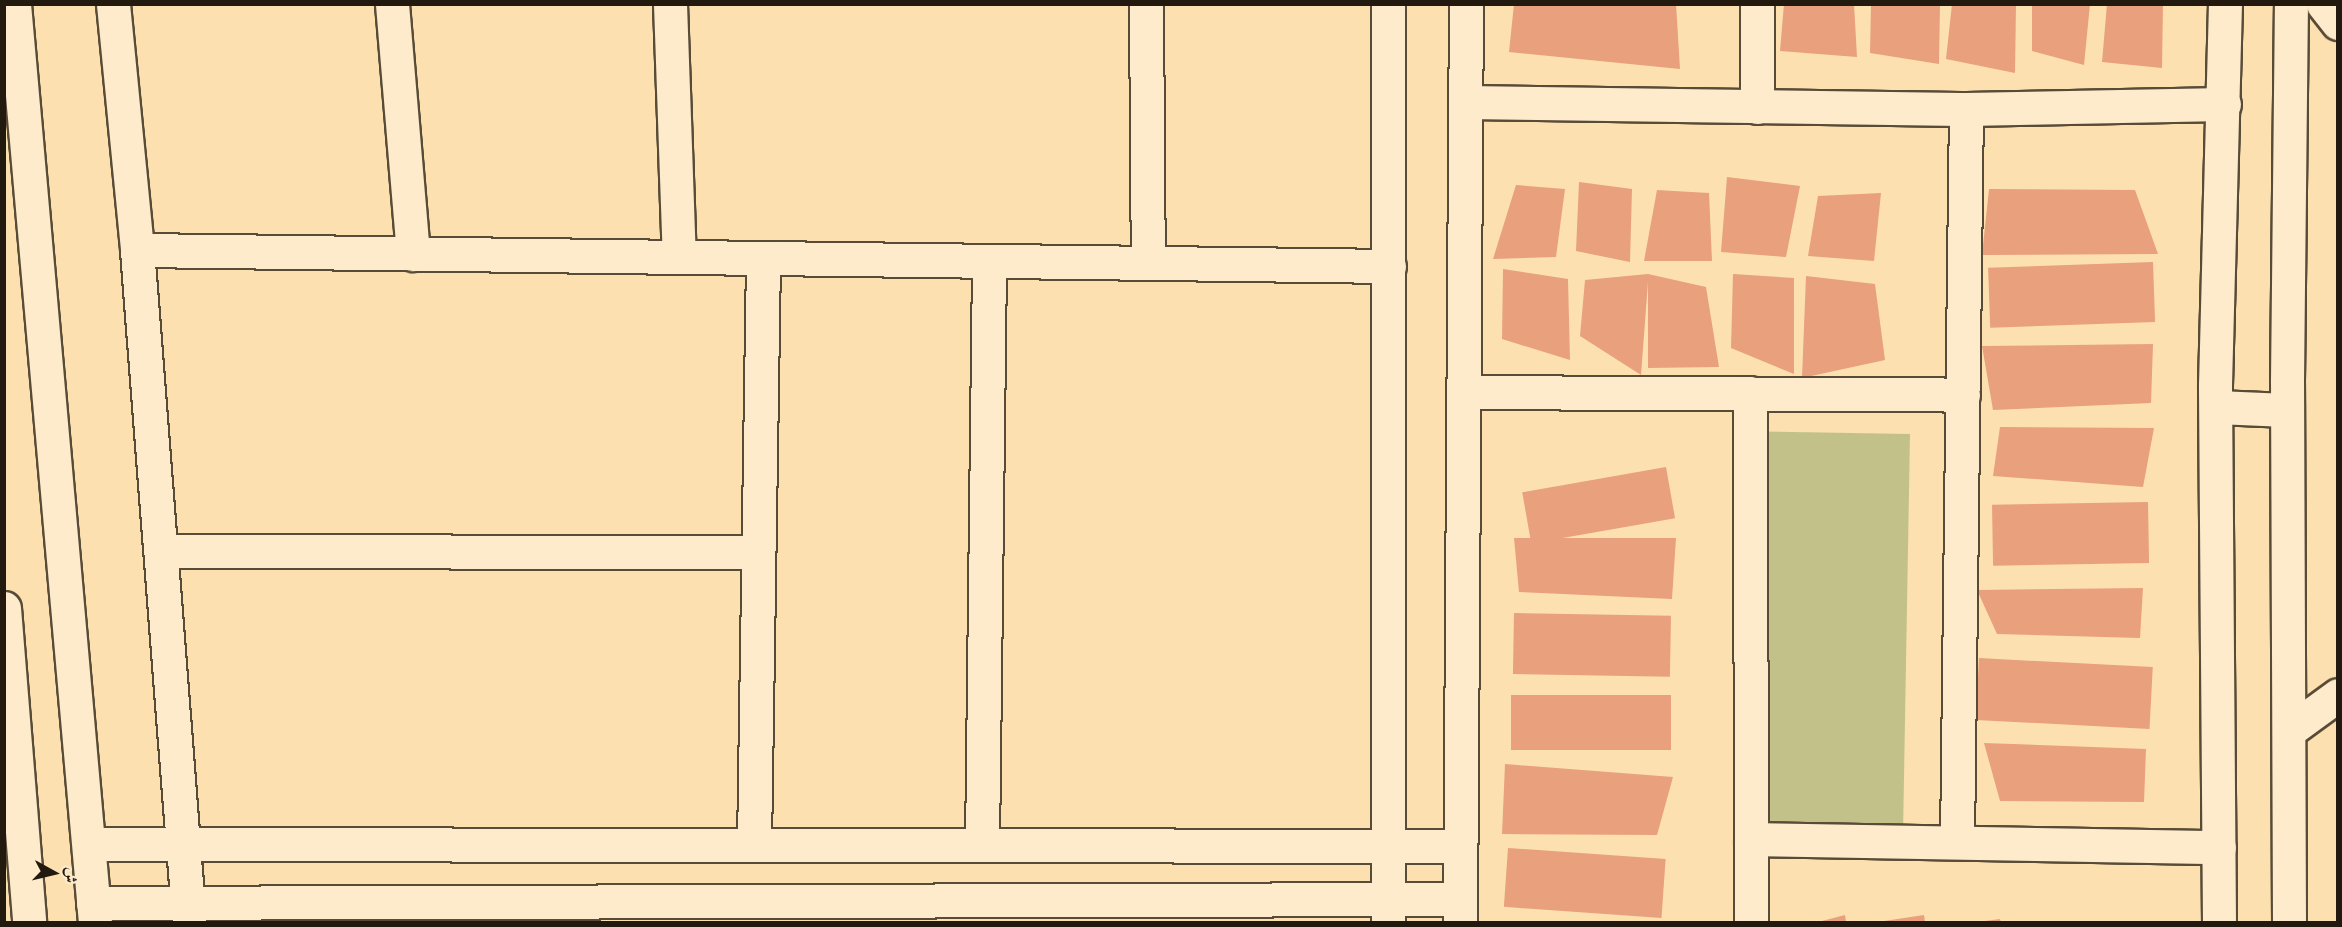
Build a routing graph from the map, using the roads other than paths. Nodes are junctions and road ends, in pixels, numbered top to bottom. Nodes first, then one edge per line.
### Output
1 (14, 4) edge
2 (113, 4) edge
3 (392, 4) edge
4 (670, 4) edge
5 (1146, 4) edge
6 (1388, 4) edge
7 (1466, 4) edge
8 (1757, 4) edge
9 (2225, 4) edge
10 (2291, 4) edge
11 (2323, 4) edge
12 (2337, 23) edge
13 (1466, 102) junction
14 (2224, 104) junction
15 (1757, 107) junction
16 (1966, 109) junction
17 (137, 250) junction
18 (413, 254) junction
19 (678, 257) junction
20 (763, 258) junction
21 (989, 261) junction
22 (1148, 263) junction
23 (1389, 266) junction
24 (1464, 392) junction
25 (1750, 393) junction
26 (1963, 395) junction
27 (2216, 407) junction
28 (2287, 410) junction
29 (162, 551) junction
30 (758, 552) junction
31 (4, 608) edge
32 (2337, 695) edge
33 (2290, 730) junction
34 (1751, 839) junction
35 (1957, 842) junction
36 (90, 844) junction
37 (184, 844) junction
38 (754, 845) junction
39 (982, 845) junction
40 (1388, 846) junction
41 (1460, 846) junction
42 (2219, 847) junction
43 (1068, 911) edge
44 (1388, 911) edge
45 (1460, 911) edge
46 (488, 912) edge
47 (778, 912) edge
48 (94, 913) edge
49 (188, 913) edge
50 (29, 922) edge
51 (1751, 922) edge
52 (2219, 922) edge
53 (2289, 922) edge

1 - 36 street
2 - 17 street
3 - 18 street
4 - 19 street
5 - 22 street
6 - 23 street
7 - 13 street
8 - 15 street
9 - 14 street
10 - 28 street
11 - 12 street
13 - 15 street
13 - 24 street
14 - 16 street
14 - 27 street
15 - 16 street
16 - 26 street
17 - 18 street
17 - 29 street
18 - 19 street
19 - 20 street
20 - 21 street
20 - 30 street
21 - 22 street
21 - 39 street
22 - 23 street
23 - 40 street
24 - 25 street
24 - 41 street
25 - 26 street
25 - 34 street
26 - 35 street
27 - 28 street
27 - 42 street
28 - 33 street
29 - 30 street
29 - 37 street
30 - 38 street
31 - 50 street
32 - 33 street
33 - 53 street
34 - 35 street
34 - 51 street
35 - 42 street
36 - 37 street
36 - 48 street
37 - 38 street
37 - 49 street
38 - 39 street
39 - 40 street
40 - 41 street
40 - 44 street
41 - 45 street
42 - 52 street
43 - 44 street
43 - 47 street
44 - 45 street
46 - 47 street
46 - 49 street
48 - 49 street

